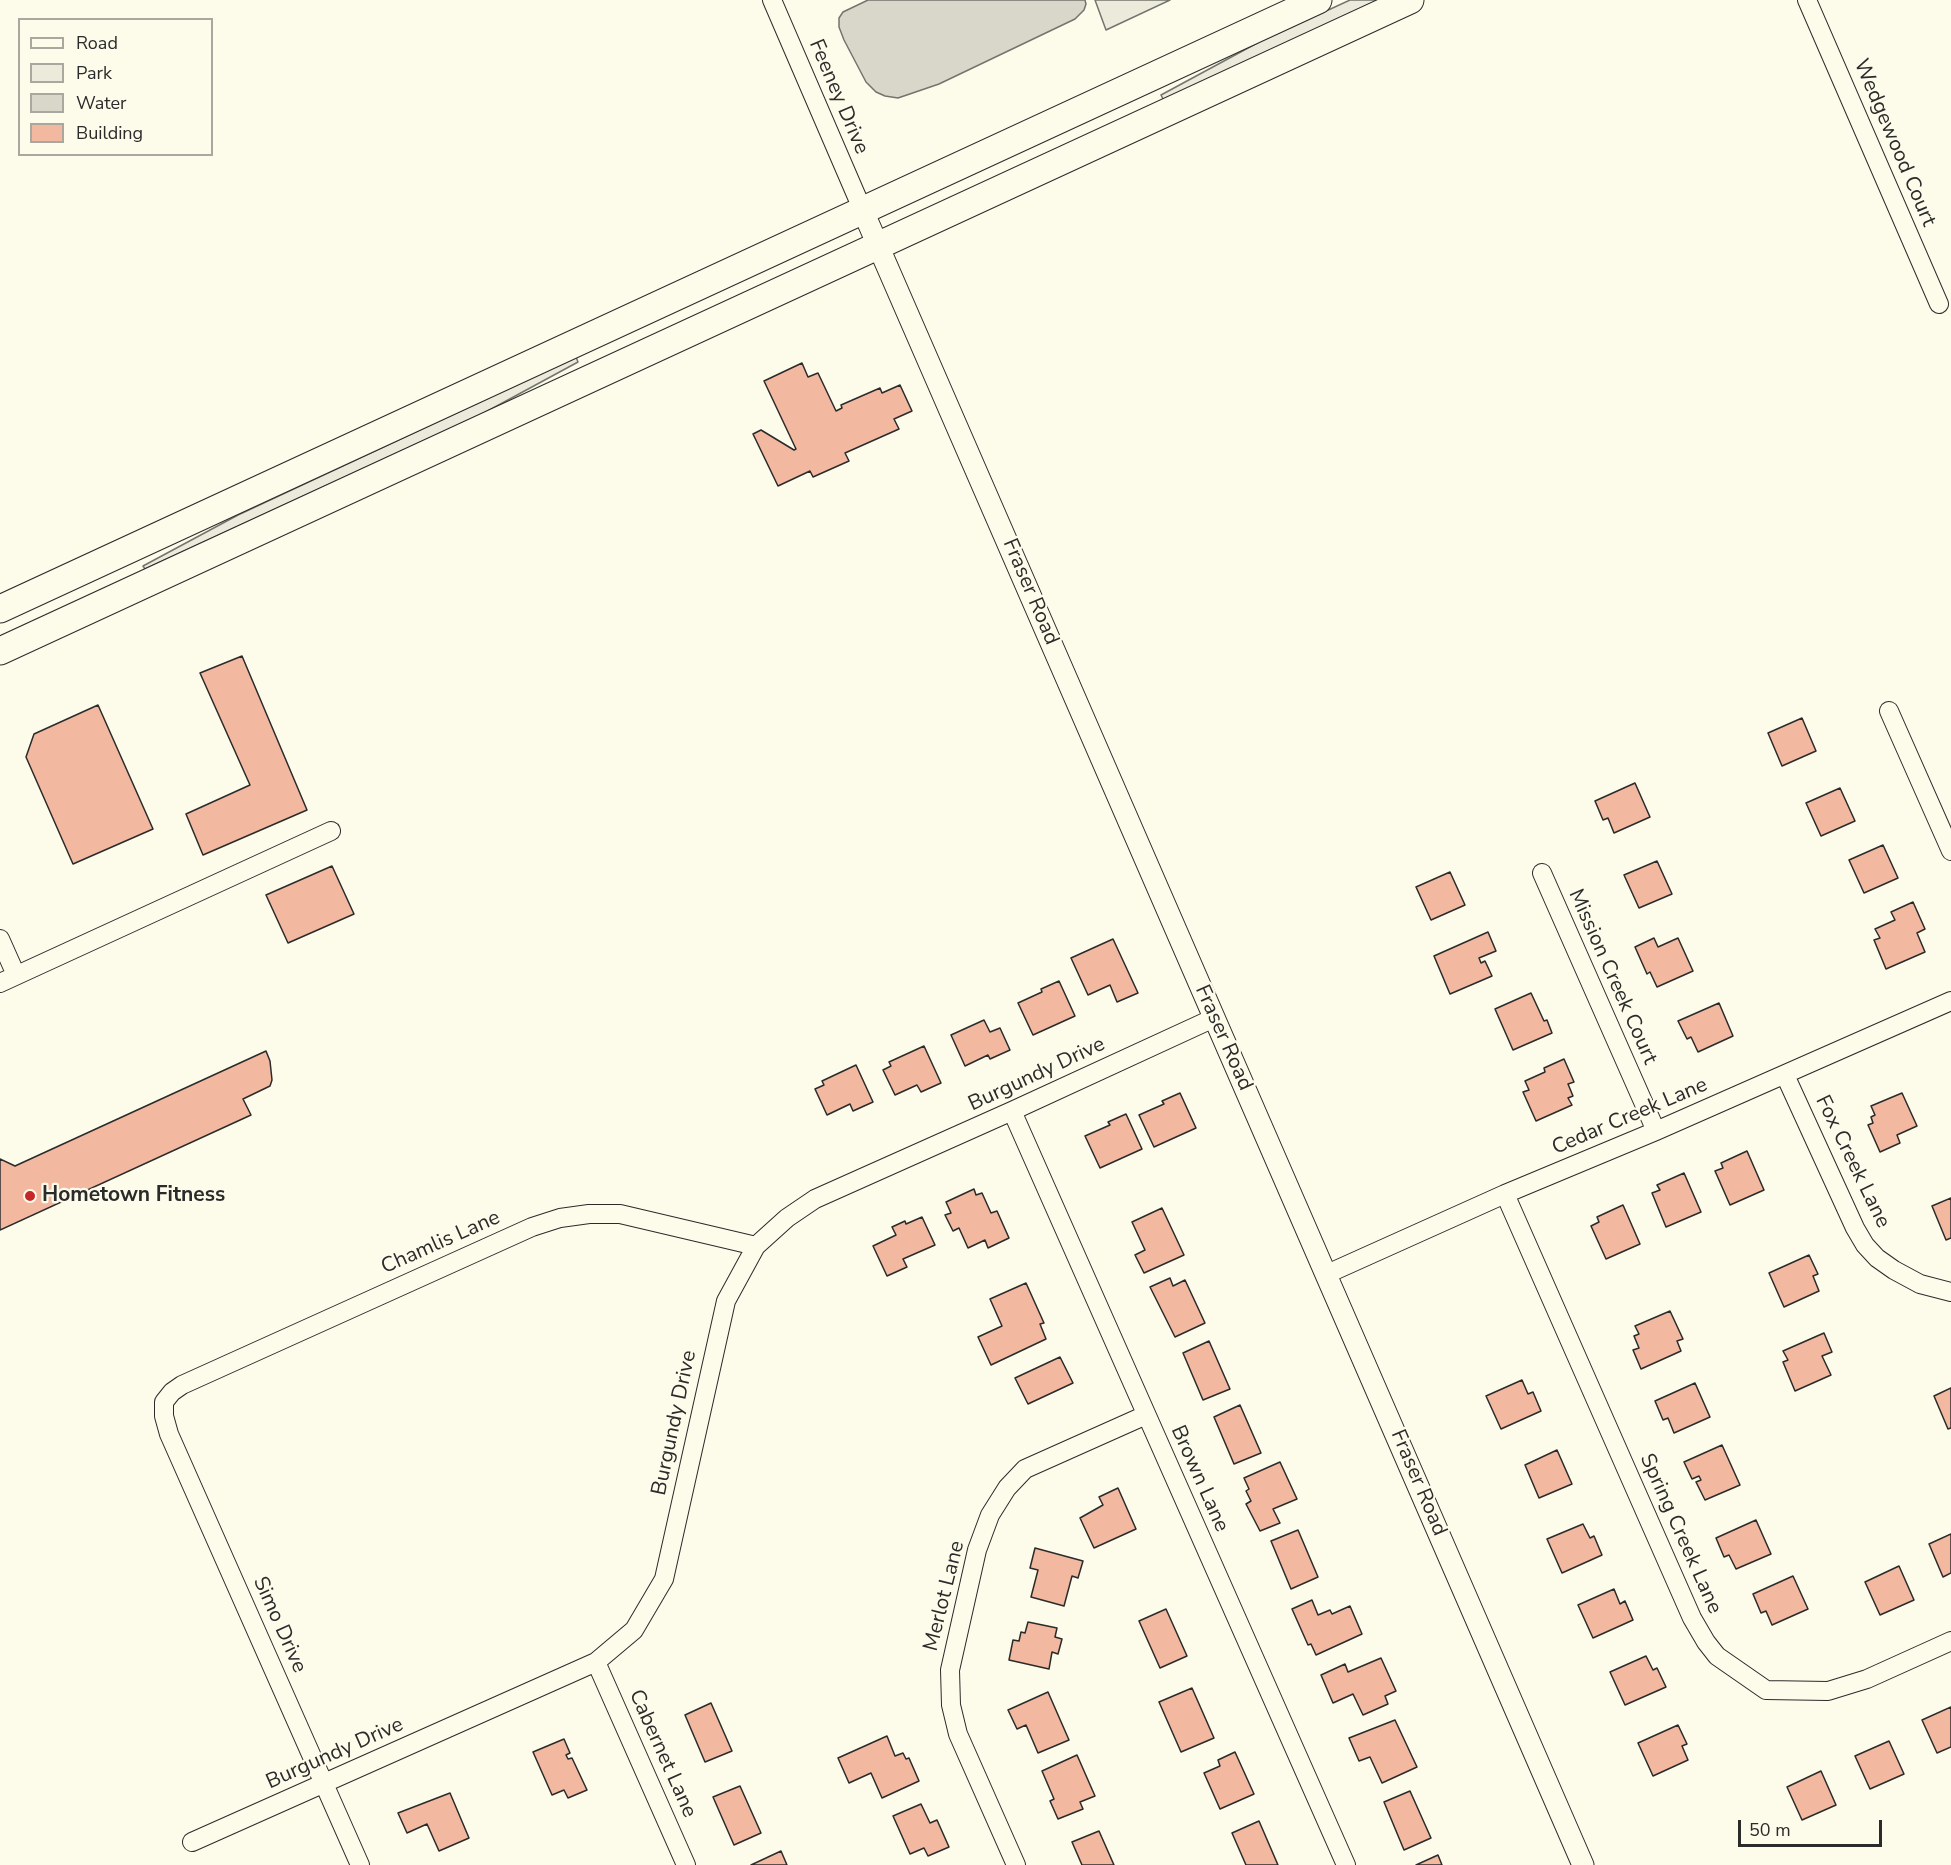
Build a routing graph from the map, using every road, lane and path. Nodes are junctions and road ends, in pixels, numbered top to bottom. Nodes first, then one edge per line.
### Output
1 (772, 0) edge
2 (1318, 0) edge
3 (1410, 0) edge
4 (1807, 0) edge
5 (863, 211) junction
6 (878, 246) junction
7 (1939, 304) dead end
8 (0, 609) edge
9 (0, 651) edge
10 (1889, 711) dead end
11 (331, 831) dead end
12 (1951, 851) edge
13 (1542, 873) dead end
14 (0, 939) edge
15 (8, 979) edge
16 (1951, 1001) edge
17 (1214, 1018) junction
18 (1785, 1075) junction
19 (1012, 1112) junction
20 (1656, 1131) junction
21 (1505, 1194) junction
22 (756, 1246) junction
23 (1327, 1274) junction
24 (1951, 1292) edge
25 (164, 1402) joint
26 (1146, 1415) junction
27 (1951, 1641) edge
28 (596, 1662) junction
29 (324, 1783) junction
30 (192, 1842) dead end
31 (360, 1865) edge
32 (686, 1865) edge
33 (1016, 1865) edge
34 (1346, 1865) edge
35 (1584, 1865) edge

1 - 5 street, Feeney Drive
2 - 5 main road
3 - 6 main road
4 - 7 street, Wedgewood Court
5 - 6 street, Fraser Road
5 - 8 main road
6 - 9 main road
6 - 17 street, Fraser Road
10 - 12 street
11 - 15 street
13 - 20 street, Mission Creek Court
14 - 15 street
16 - 18 street, Cedar Creek Lane
17 - 19 street, Burgundy Drive
17 - 23 street, Fraser Road
18 - 20 street, Cedar Creek Lane
18 - 24 street, Fox Creek Lane
19 - 22 street, Burgundy Drive
19 - 26 street, Brown Lane
20 - 21 street, Cedar Creek Lane
21 - 23 street, Cedar Creek Lane
21 - 27 street, Spring Creek Lane
22 - 25 street, Chamlis Lane
22 - 28 street, Burgundy Drive
23 - 35 street, Fraser Road
25 - 29 street, Simo Drive
26 - 33 street, Merlot Lane
26 - 34 street, Brown Lane
28 - 29 street, Burgundy Drive
28 - 32 street, Cabernet Lane
29 - 30 street, Burgundy Drive
29 - 31 street, Simo Drive

